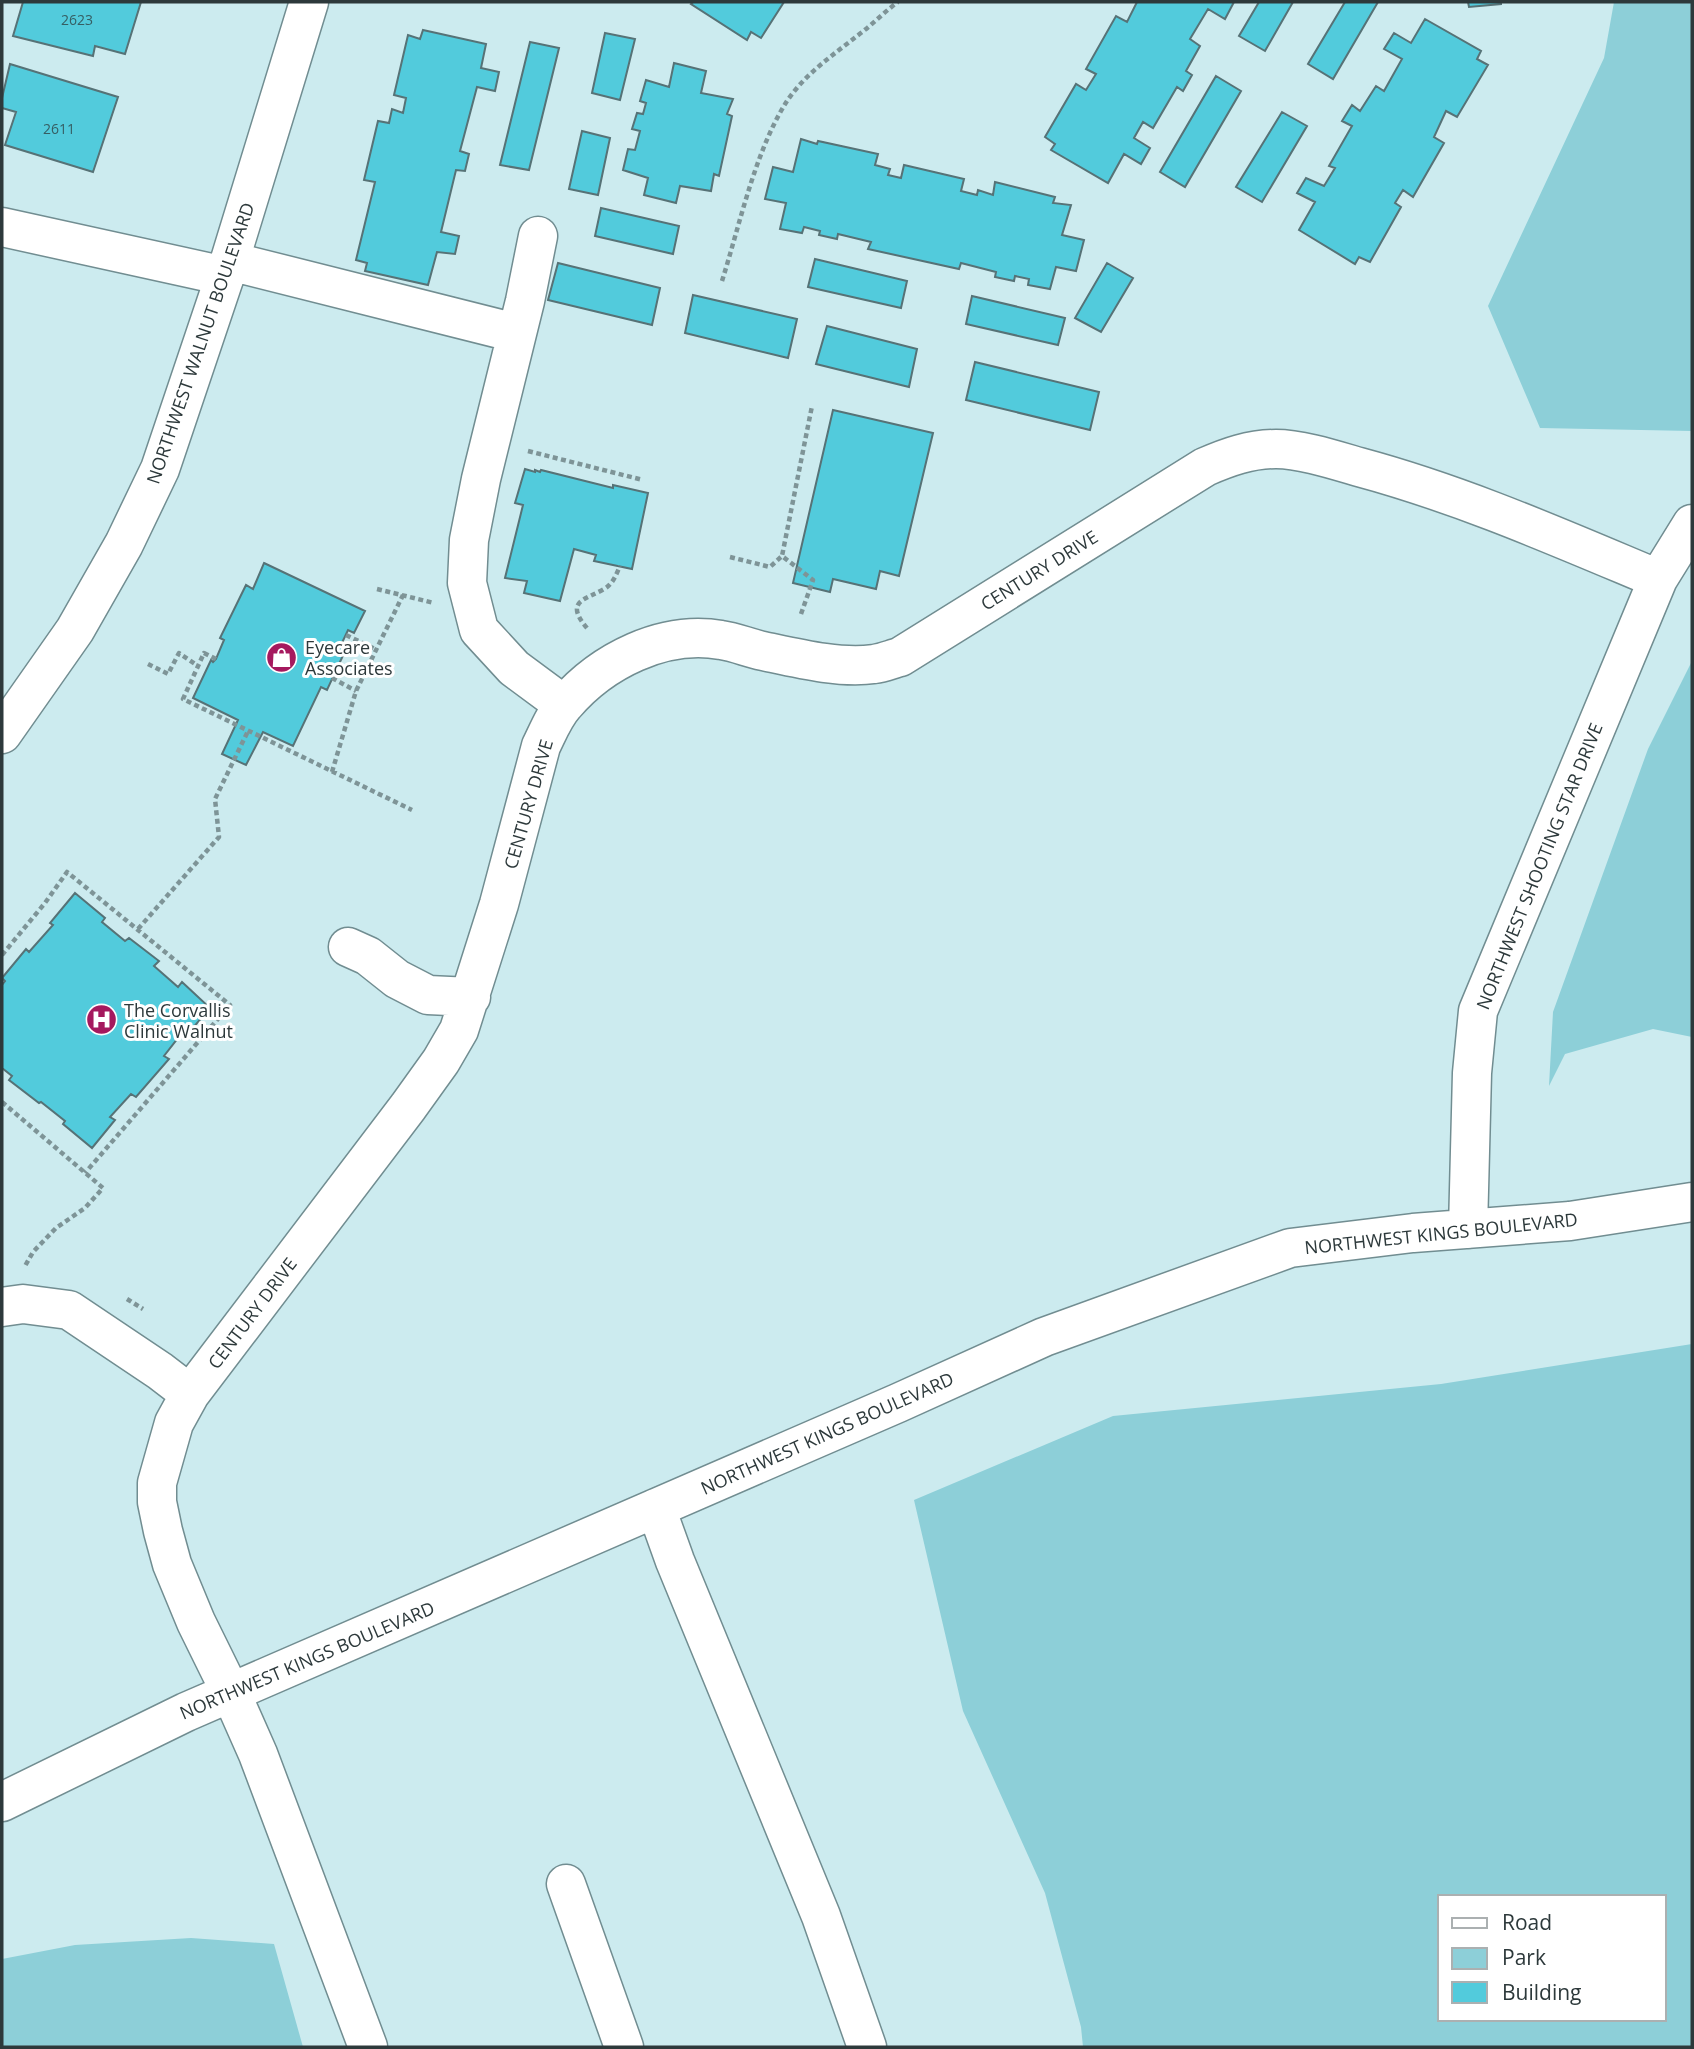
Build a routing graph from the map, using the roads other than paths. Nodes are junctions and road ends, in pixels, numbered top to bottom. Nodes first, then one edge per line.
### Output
1 (309, 2) edge
2 (2, 227) edge
3 (538, 236) dead end
4 (227, 268) junction
5 (516, 333) junction
6 (1692, 524) edge
7 (1658, 579) junction
8 (564, 705) junction
9 (2, 734) edge
10 (348, 947) dead end
11 (471, 998) junction
12 (1692, 1202) edge
13 (1468, 1229) junction
14 (2, 1307) edge
15 (190, 1394) junction
16 (656, 1508) junction
17 (231, 1693) junction
18 (2, 1802) edge
19 (566, 1884) dead end
20 (368, 2047) edge
21 (624, 2047) edge
22 (867, 2047) edge

1 - 4 street, NORTHWEST WALNUT BOULEVARD
2 - 4 street
3 - 5 street
4 - 5 street
4 - 9 street, NORTHWEST WALNUT BOULEVARD
5 - 8 street
6 - 7 street, NORTHWEST SHOOTING STAR DRIVE
7 - 8 street, CENTURY DRIVE
7 - 13 street, NORTHWEST SHOOTING STAR DRIVE
8 - 11 street, CENTURY DRIVE
10 - 11 street
11 - 15 street, CENTURY DRIVE
12 - 13 street, NORTHWEST KINGS BOULEVARD
13 - 16 street, NORTHWEST KINGS BOULEVARD
14 - 15 street
15 - 17 street, CENTURY DRIVE
16 - 17 street, NORTHWEST KINGS BOULEVARD
16 - 22 street
17 - 18 street, NORTHWEST KINGS BOULEVARD
17 - 20 street, CENTURY DRIVE
19 - 21 street

